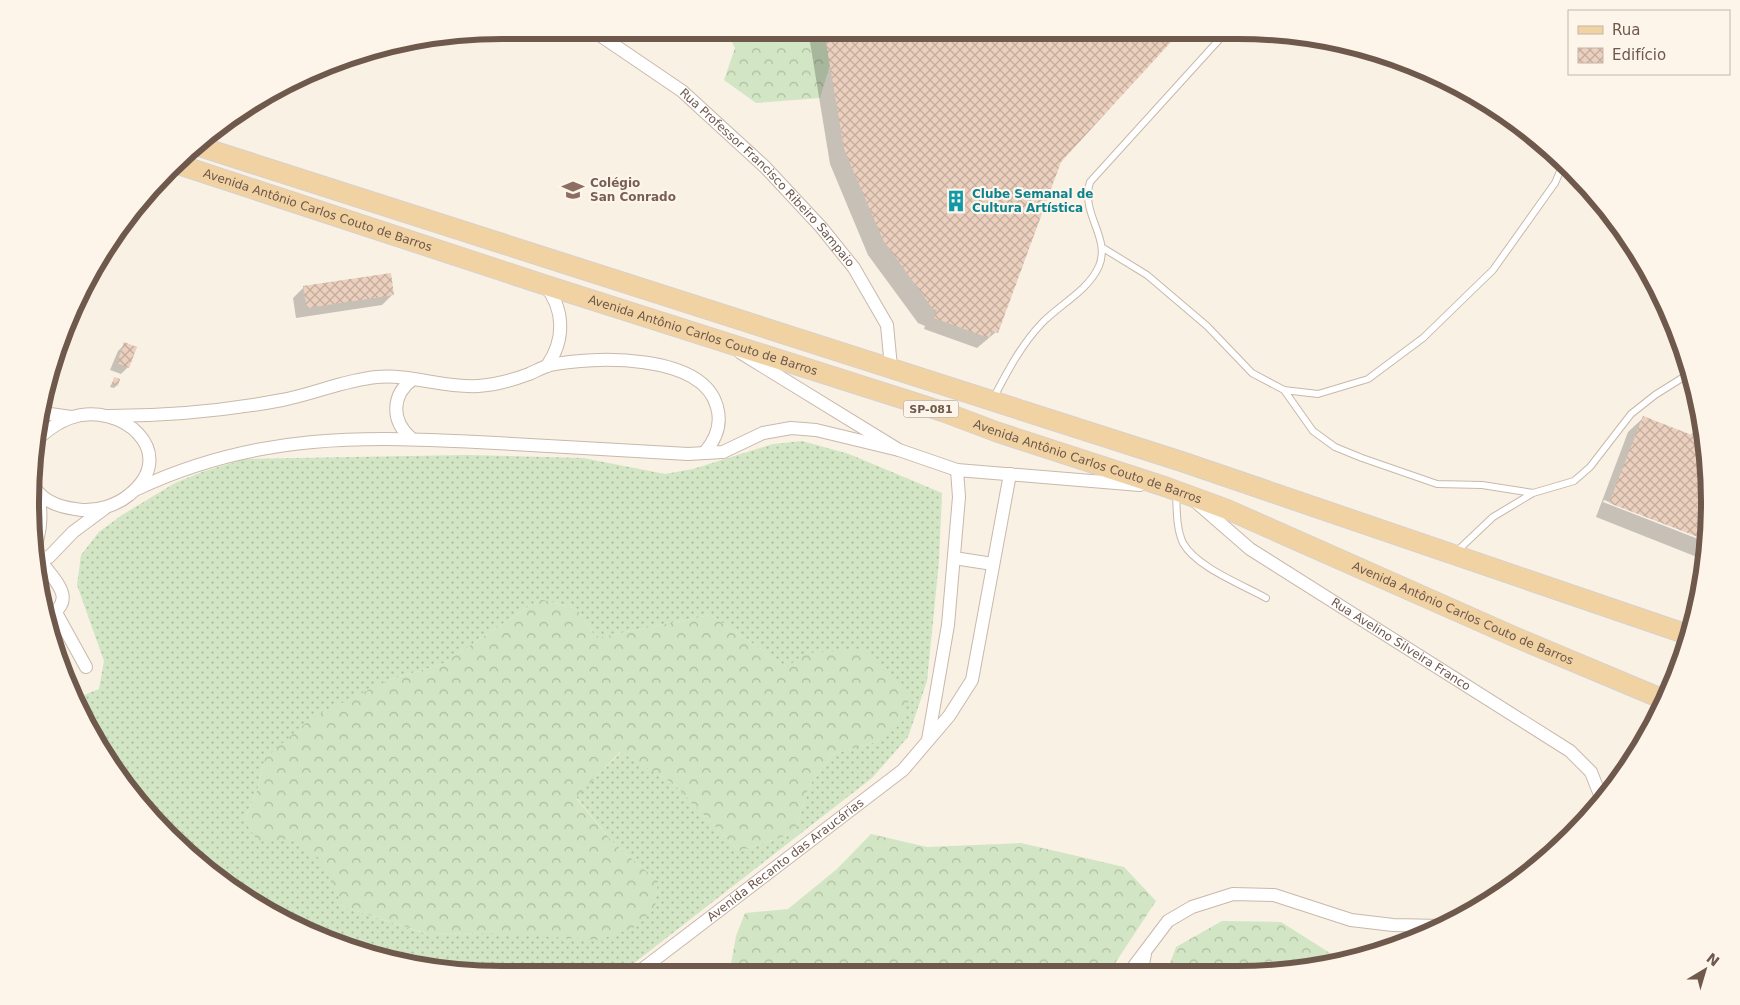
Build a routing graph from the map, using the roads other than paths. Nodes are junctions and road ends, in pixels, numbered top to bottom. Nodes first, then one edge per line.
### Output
1 (605, 39) edge
2 (1220, 39) edge
3 (204, 148) edge
4 (184, 166) edge
5 (1560, 171) edge
6 (1103, 248) junction
7 (545, 285) junction
8 (719, 341) junction
9 (547, 366) junction
10 (891, 368) junction
11 (1684, 377) edge
12 (413, 379) junction
13 (1284, 390) junction
14 (992, 400) junction
15 (48, 415) edge
16 (109, 416) junction
17 (71, 418) junction
18 (44, 433) edge
19 (411, 438) junction
20 (899, 450) junction
21 (705, 452) junction
22 (957, 470) junction
23 (1010, 474) junction
24 (137, 489) junction
25 (1177, 491) junction
26 (39, 492) edge
27 (1533, 493) junction
28 (106, 507) junction
29 (1454, 554) junction
30 (954, 558) junction
31 (43, 559) edge
32 (993, 564) junction
33 (43, 565) edge
34 (1266, 598) dead end
35 (53, 613) edge
36 (53, 616) edge
37 (1682, 633) edge
38 (86, 666) dead end
39 (1658, 697) edge
40 (928, 740) junction
41 (1599, 792) edge
42 (1426, 926) edge
43 (1146, 949) junction
44 (646, 966) edge
45 (1134, 966) edge
46 (1143, 966) edge

1 - 10 street, Rua Professor Francisco Ribeiro Sampaio
2 - 6 lane
3 - 10 main road, Avenida Antônio Carlos Couto de Barros / SP-081
4 - 7 main road, Avenida Antônio Carlos Couto de Barros / SP-081
5 - 13 lane
6 - 13 lane
6 - 14 lane
7 - 8 main road, Avenida Antônio Carlos Couto de Barros / SP-081
7 - 9 street
8 - 20 street
8 - 25 main road, Avenida Antônio Carlos Couto de Barros / SP-081
9 - 12 street
9 - 21 street
10 - 14 main road, Avenida Antônio Carlos Couto de Barros / SP-081
11 - 27 lane
12 - 16 street
12 - 19 street
13 - 27 lane
14 - 29 main road, Avenida Antônio Carlos Couto de Barros / SP-081
15 - 17 street
16 - 17 street
16 - 24 street
17 - 18 street
19 - 21 street
19 - 24 street
20 - 21 street
20 - 22 street
22 - 23 street
22 - 30 street, Avenida Recanto das Araucárias
23 - 25 street
23 - 32 street, Avenida Recanto das Araucárias
24 - 28 street
25 - 34 lane
25 - 39 main road, Avenida Antônio Carlos Couto de Barros / SP-081
25 - 41 street, Rua Avelino Silveira Franco
26 - 28 street
27 - 29 lane
28 - 31 street
29 - 37 main road, Avenida Antônio Carlos Couto de Barros / SP-081
30 - 32 street
30 - 40 street, Avenida Recanto das Araucárias
32 - 40 street, Avenida Recanto das Araucárias
33 - 35 street
36 - 38 street
40 - 44 street, Avenida Recanto das Araucárias
42 - 43 street
43 - 45 street
43 - 46 street

